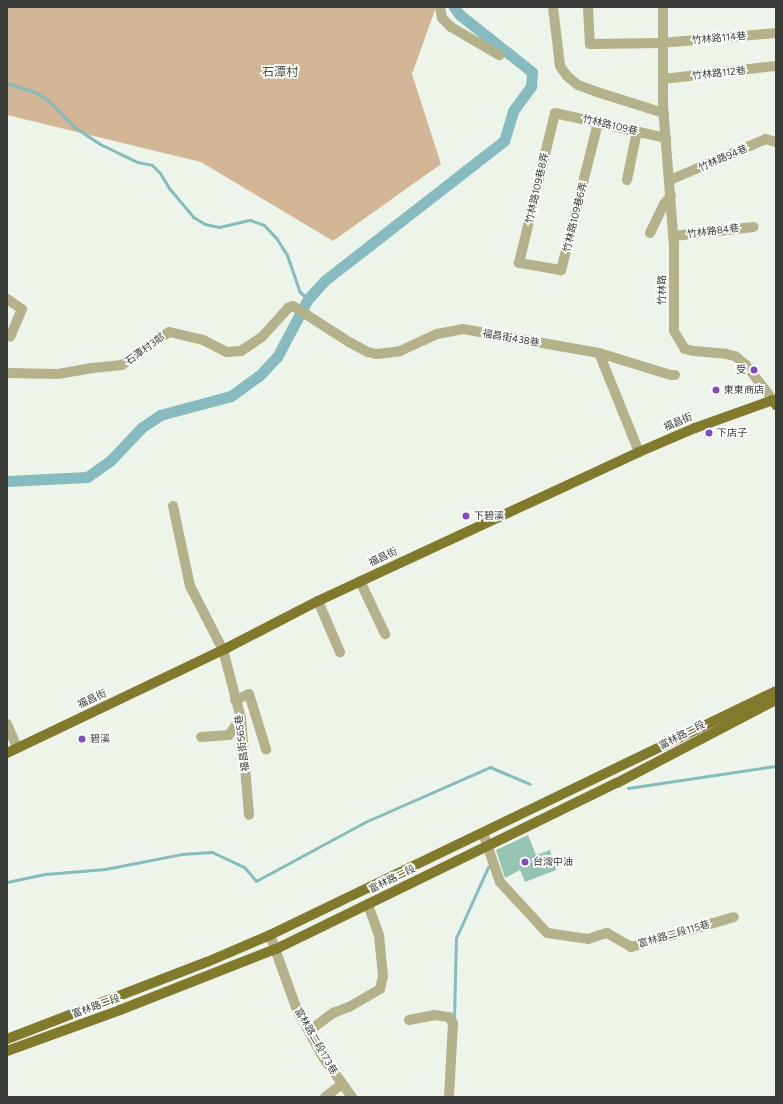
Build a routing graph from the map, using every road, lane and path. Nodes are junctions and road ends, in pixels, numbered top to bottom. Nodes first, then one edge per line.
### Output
1 (440, 7) edge
2 (553, 7) edge
3 (588, 7) edge
4 (662, 7) edge
5 (776, 33) edge
6 (662, 43) junction
7 (499, 54) dead end
8 (776, 66) edge
9 (663, 79) junction
10 (664, 110) junction
11 (555, 113) joint
12 (598, 123) junction
13 (637, 131) junction
14 (666, 138) junction
15 (776, 142) edge
16 (628, 180) dead end
17 (670, 180) junction
18 (671, 195) junction
19 (753, 227) dead end
20 (650, 234) dead end
21 (674, 236) junction
22 (519, 263) joint
23 (7, 300) edge
24 (328, 328) joint
25 (8, 339) edge
26 (599, 353) junction
27 (7, 373) edge
28 (674, 375) dead end
29 (775, 401) edge
30 (639, 452) junction
31 (173, 506) dead end
32 (360, 581) junction
33 (318, 601) junction
34 (385, 634) dead end
35 (223, 650) junction
36 (340, 652) dead end
37 (776, 691) edge
38 (235, 700) junction
39 (776, 700) edge
40 (241, 718) junction
41 (7, 724) edge
42 (201, 737) dead end
43 (17, 748) junction
44 (266, 749) dead end
45 (7, 753) edge
46 (532, 809) junction
47 (249, 815) dead end
48 (537, 821) junction
49 (483, 833) junction
50 (488, 845) junction
51 (368, 904) junction
52 (734, 917) dead end
53 (270, 935) junction
54 (276, 949) junction
55 (172, 976) junction
56 (178, 987) junction
57 (409, 1020) dead end
58 (309, 1031) junction
59 (7, 1039) edge
60 (7, 1051) edge
61 (342, 1084) junction
62 (324, 1097) edge
63 (352, 1097) edge
64 (449, 1097) edge

1 - 7 street
2 - 10 street
3 - 6 street, 竹林路114巷
4 - 6 street, 竹林路
5 - 6 street, 竹林路114巷
6 - 9 street, 竹林路
8 - 9 street, 竹林路112巷
9 - 10 street, 竹林路
10 - 14 street, 竹林路
11 - 12 street, 竹林路109巷
11 - 22 street, 竹林路109巷8弄
12 - 13 street, 竹林路109巷
12 - 22 street, 竹林路109巷6弄
13 - 14 street, 竹林路109巷
13 - 16 street
14 - 17 street, 竹林路
15 - 17 street, 竹林路94巷
17 - 18 street, 竹林路
18 - 20 street
18 - 21 street, 竹林路
19 - 21 street, 竹林路84巷
21 - 29 street, 竹林路
23 - 25 street
24 - 26 street, 福昌街438巷
24 - 27 street, 石潭村3鄰
26 - 28 street, 福昌街438巷
26 - 30 street
29 - 30 main road, 福昌街
30 - 32 main road, 福昌街
31 - 35 street, 福昌街565巷
32 - 33 main road, 福昌街
32 - 34 street
33 - 35 main road, 福昌街
33 - 36 street
35 - 38 street, 福昌街565巷
35 - 43 main road, 福昌街
37 - 46 main road, 富林路二段
38 - 40 street, 福昌街565巷
38 - 44 street
39 - 48 main road, 富林路二段
40 - 42 street
40 - 47 street, 福昌街565巷
41 - 43 street
43 - 45 main road, 福昌街
46 - 48 street
46 - 49 main road, 富林路二段
48 - 50 main road, 富林路二段
49 - 50 street, 富林路二段115巷
49 - 53 main road, 富林路二段
50 - 51 main road, 富林路二段
50 - 52 street, 富林路二段115巷
51 - 54 main road, 富林路二段
51 - 58 street
53 - 54 street, 富林路二段173巷
53 - 55 main road, 富林路二段
54 - 56 main road, 富林路二段
54 - 58 street, 富林路二段173巷
55 - 56 main road
55 - 59 main road, 富林路二段
56 - 60 main road, 富林路二段
57 - 64 street
58 - 61 street, 富林路二段173巷
61 - 62 street
61 - 63 street, 富林路二段173巷

